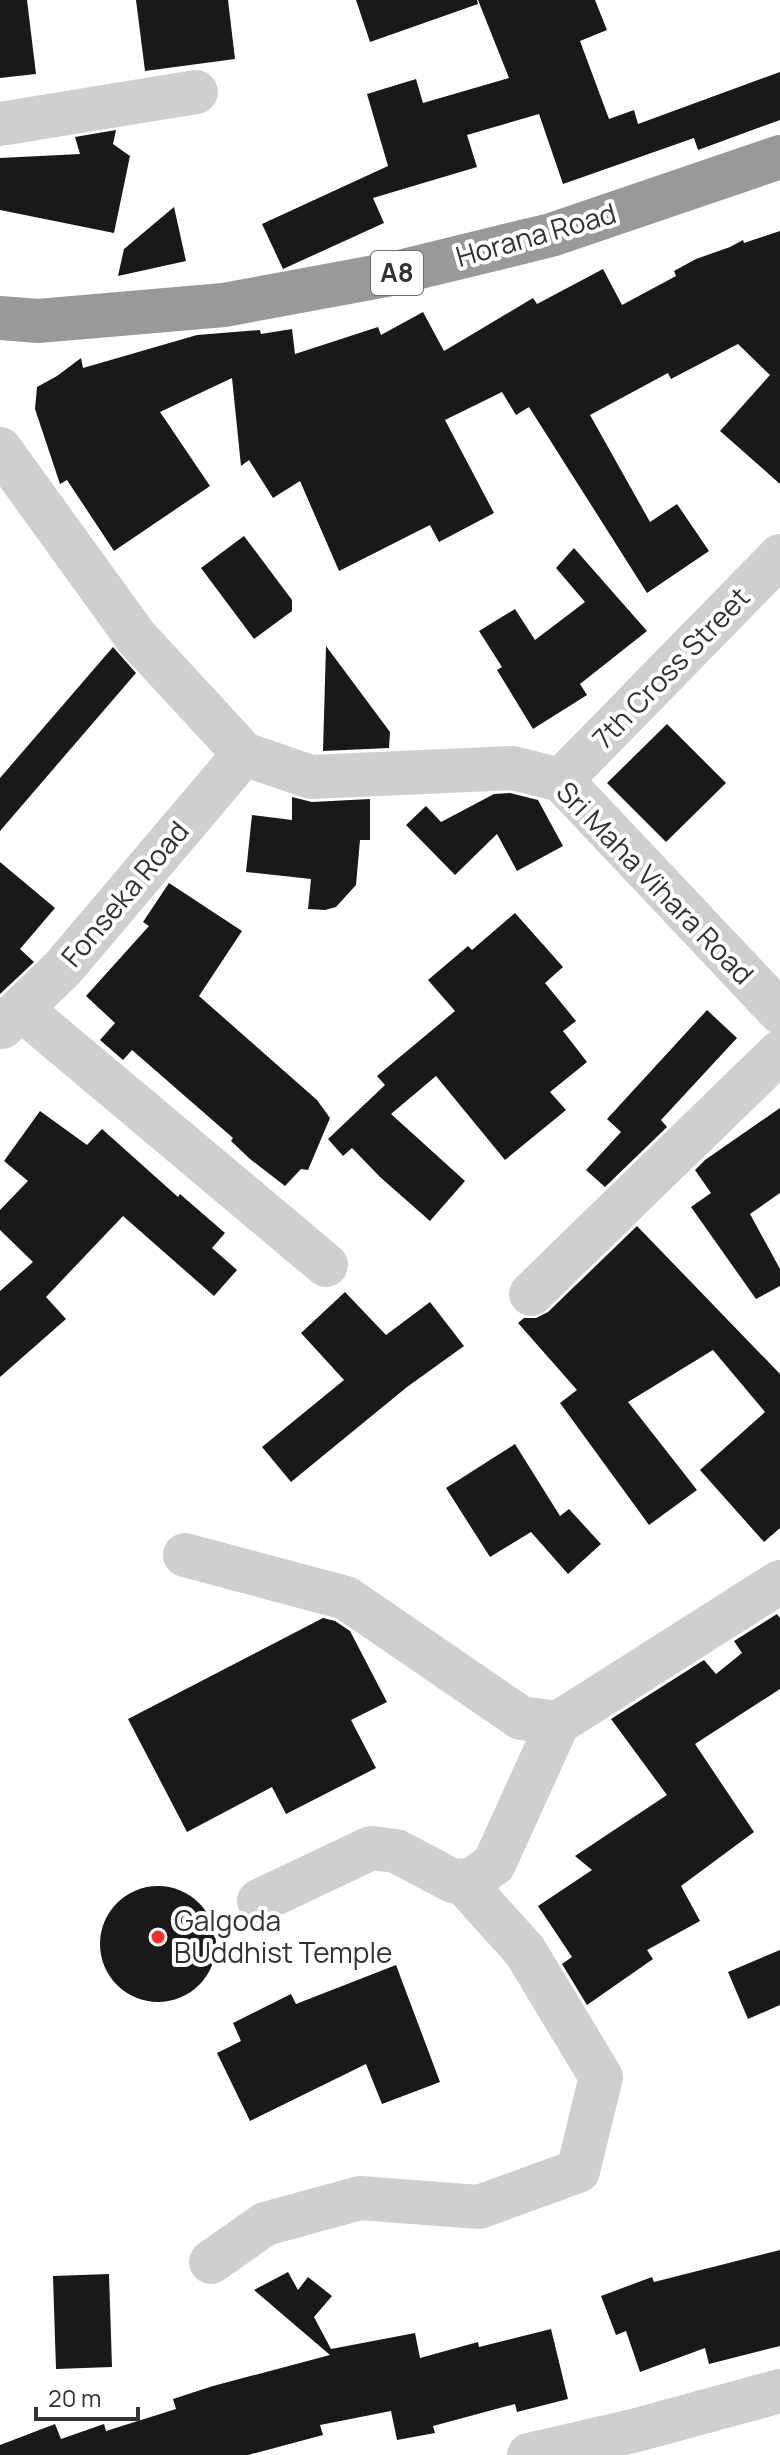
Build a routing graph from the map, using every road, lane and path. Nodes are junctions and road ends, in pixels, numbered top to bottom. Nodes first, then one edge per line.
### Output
1 (196, 92) dead end
2 (0, 124) edge
3 (780, 157) edge
4 (0, 318) edge
5 (0, 449) edge
6 (780, 556) edge
7 (244, 754) junction
8 (561, 780) junction
9 (780, 1012) edge
10 (11, 1019) edge
11 (780, 1052) edge
12 (326, 1265) dead end
13 (531, 1294) dead end
14 (185, 1555) dead end
15 (780, 1582) edge
16 (558, 1723) junction
17 (462, 1881) junction
18 (259, 1901) dead end
19 (211, 2262) dead end
20 (780, 2391) edge
21 (529, 2455) edge

1 - 2 street
3 - 4 highway, Horana Road / A8
5 - 7 street, Sri Maha Vihara Road
6 - 8 street, 7th Cross Street
7 - 8 street, Sri Maha Vihara Road
7 - 10 street, Fonseka Road
8 - 9 street, Sri Maha Vihara Road
10 - 12 street
11 - 13 street
14 - 16 street
15 - 16 street
16 - 17 street
17 - 18 street
17 - 19 street
20 - 21 street

